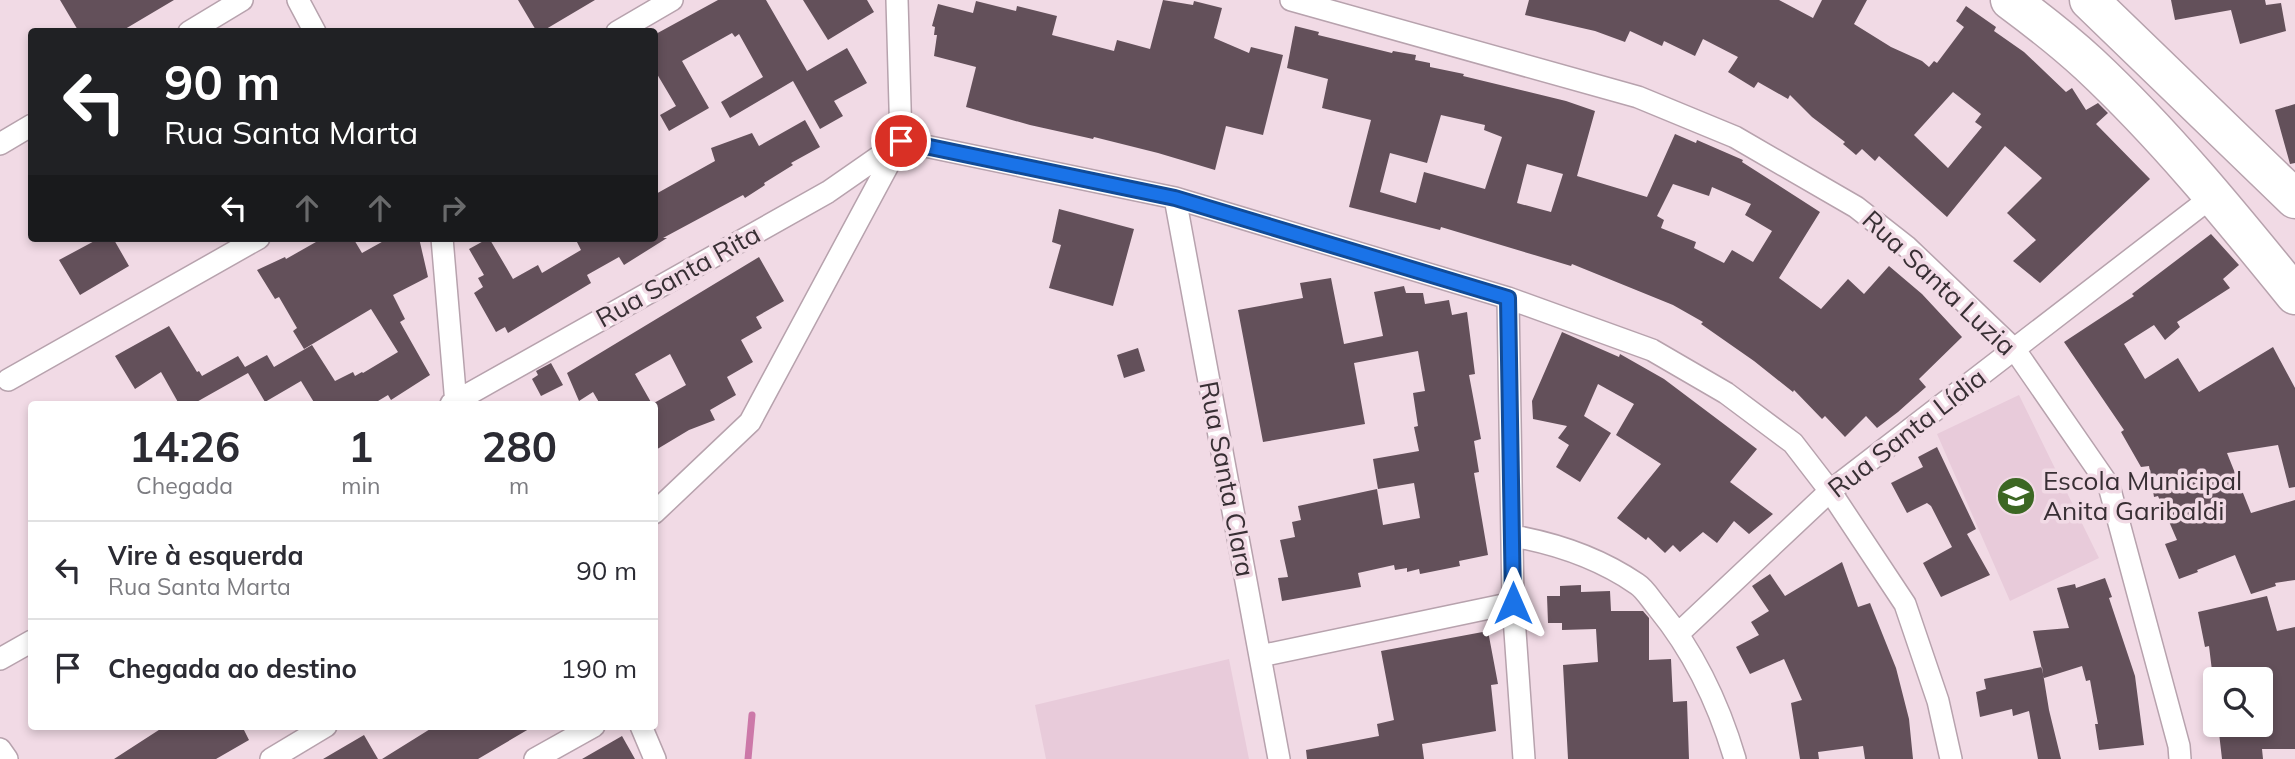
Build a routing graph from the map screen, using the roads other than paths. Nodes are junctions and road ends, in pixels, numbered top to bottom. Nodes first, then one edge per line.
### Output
1 (242, 0) edge
2 (298, 0) edge
3 (671, 0) edge
4 (897, 0) edge
5 (1291, 0) edge
6 (2010, 0) edge
7 (2089, 0) edge
8 (196, 28) edge
9 (313, 28) edge
10 (624, 28) edge
11 (28, 127) edge
12 (901, 141) junction
13 (0, 144) edge
14 (2213, 196) junction
15 (1175, 198) junction
16 (2295, 199) edge
17 (252, 242) edge
18 (442, 242) edge
19 (2295, 295) edge
20 (1508, 298) junction
21 (2015, 350) junction
22 (8, 380) dead end
23 (454, 401) edge
24 (458, 401) edge
25 (1830, 491) junction
26 (658, 509) edge
27 (1513, 536) junction
28 (1513, 603) junction
29 (1679, 634) junction
30 (28, 643) edge
31 (1260, 656) junction
32 (0, 659) edge
33 (319, 730) edge
34 (587, 730) edge
35 (643, 730) edge
36 (0, 749) edge
37 (7, 759) edge
38 (271, 759) edge
39 (535, 759) edge
40 (655, 759) edge
41 (1279, 759) edge
42 (1524, 759) edge
43 (1735, 759) edge
44 (1951, 759) edge
45 (2180, 759) edge

1 - 8 street
2 - 9 street
3 - 10 street
4 - 12 street
5 - 21 street, Rua Santa Luzia
6 - 14 highway
7 - 16 highway
11 - 13 street
12 - 15 street
12 - 24 street, Rua Santa Rita
12 - 26 street
14 - 19 highway
14 - 21 street, Rua Santa Lídia
15 - 20 street
15 - 31 street, Rua Santa Clara
17 - 22 street
18 - 23 street
20 - 25 street
20 - 27 street
21 - 25 street, Rua Santa Lídia
21 - 45 street, Rua Santa Luzia
25 - 29 street, Rua Santa Lídia
25 - 44 street
27 - 28 street
27 - 29 street
28 - 31 street
28 - 42 street
29 - 43 street
30 - 32 street
31 - 41 street, Rua Santa Clara
33 - 38 street
34 - 39 street
35 - 40 street
36 - 37 street

